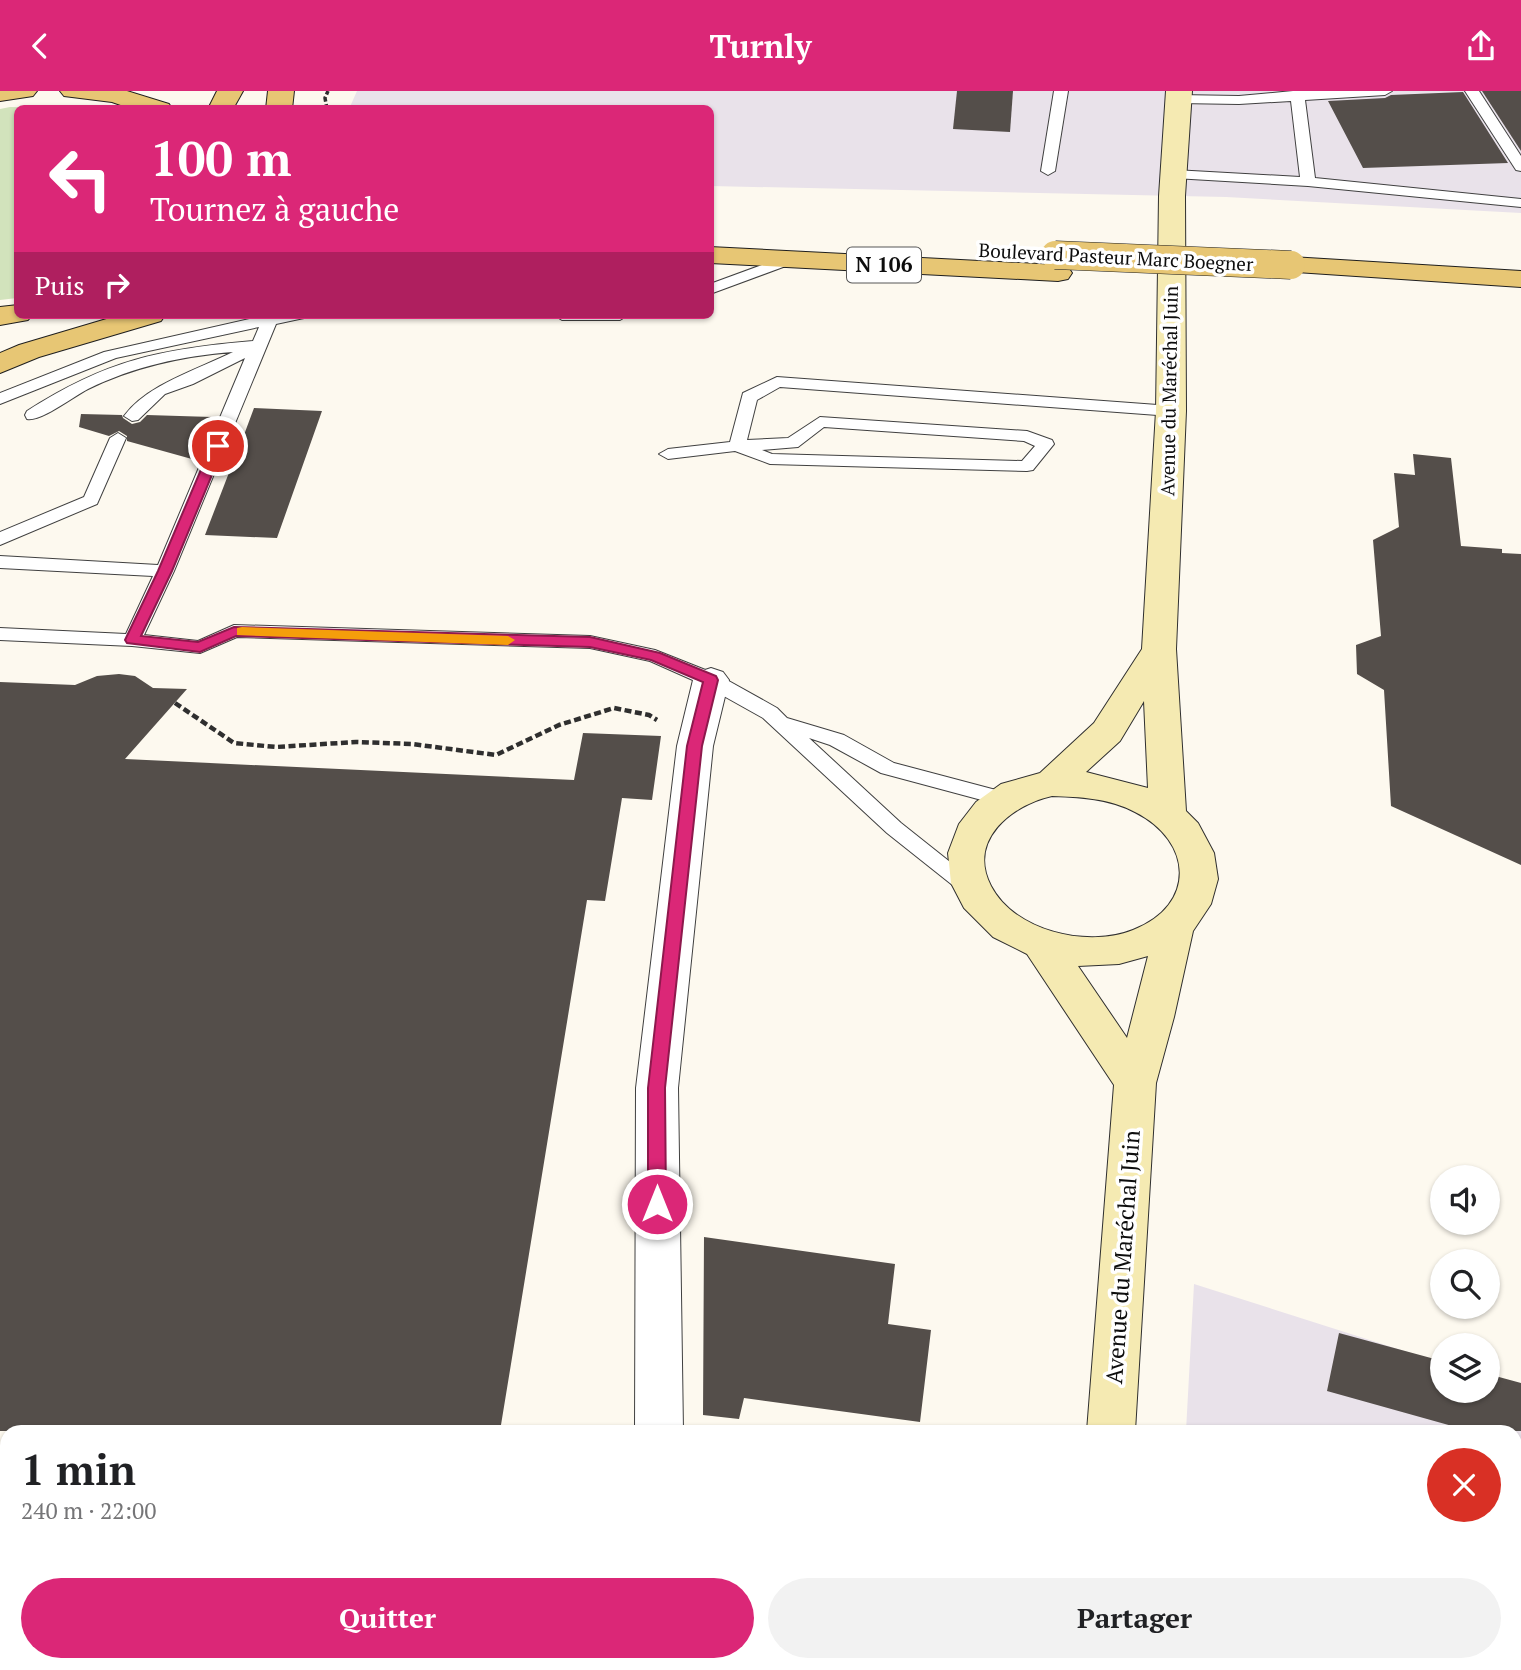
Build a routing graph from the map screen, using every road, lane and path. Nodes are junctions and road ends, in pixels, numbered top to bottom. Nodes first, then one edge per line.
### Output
1 (24, 91) edge
2 (73, 91) edge
3 (1061, 91) edge
4 (1385, 91) edge
5 (1472, 91) edge
6 (0, 93) edge
7 (1178, 95) edge
8 (1297, 95) junction
9 (147, 105) edge
10 (1521, 167) edge
11 (1048, 171) dead end
12 (1174, 174) junction
13 (1308, 182) junction
14 (1521, 203) edge
15 (714, 233) edge
16 (714, 255) edge
17 (789, 260) junction
18 (1056, 264) junction
19 (1292, 275) junction
20 (1521, 279) edge
21 (714, 288) edge
22 (1521, 299) edge
23 (137, 319) edge
24 (270, 319) joint
25 (260, 345) junction
26 (0, 364) edge
27 (0, 399) edge
28 (1171, 411) junction
29 (33, 415) dead end
30 (132, 416) dead end
31 (118, 438) dead end
32 (737, 446) junction
33 (668, 454) dead end
34 (0, 539) edge
35 (0, 562) edge
36 (165, 571) junction
37 (0, 634) edge
38 (132, 640) junction
39 (1159, 649) junction
40 (710, 680) junction
41 (175, 703) dead end
42 (780, 721) junction
43 (664, 725) dead end
44 (1052, 783) junction
45 (1004, 799) junction
46 (1168, 815) junction
47 (974, 891) junction
48 (1174, 927) junction
49 (1041, 943) junction
50 (1135, 1083) junction
51 (659, 1425) edge
52 (1111, 1425) edge

1 - 6 main road
2 - 9 main road
3 - 11 lane
4 - 8 lane
5 - 10 lane
7 - 8 lane
7 - 12 street, Avenue du Maréchal Juin
8 - 13 lane
12 - 13 lane
12 - 28 street, Avenue du Maréchal Juin
13 - 14 lane
15 - 18 main road, Boulevard Pasteur Marc Boegner / N 106
16 - 17 main road, Boulevard Pasteur Marc Boegner / N 106
17 - 18 main road, Boulevard Pasteur Marc Boegner / N 106
17 - 21 lane
18 - 19 main road, Boulevard Pasteur Marc Boegner / N 106
19 - 20 main road, Boulevard Pasteur Marc Boegner / N 106
19 - 22 main road, Boulevard Pasteur Marc Boegner / N 106
23 - 26 main road
24 - 25 lane
24 - 27 lane
25 - 29 lane
25 - 30 lane
25 - 36 lane
28 - 32 lane
28 - 39 street, Avenue du Maréchal Juin
31 - 34 lane
32 - 32 lane
32 - 33 lane
35 - 36 lane
36 - 38 lane
37 - 38 lane
38 - 40 lane
39 - 44 street, Avenue du Maréchal Juin
39 - 46 street, Avenue du Maréchal Juin
40 - 42 lane
40 - 51 street
41 - 43 path
42 - 45 lane
42 - 47 lane
44 - 45 street
44 - 46 street
45 - 47 street
46 - 48 street
47 - 49 street
48 - 49 street
48 - 50 street, Avenue du Maréchal Juin
49 - 50 street
50 - 52 street, Avenue du Maréchal Juin

